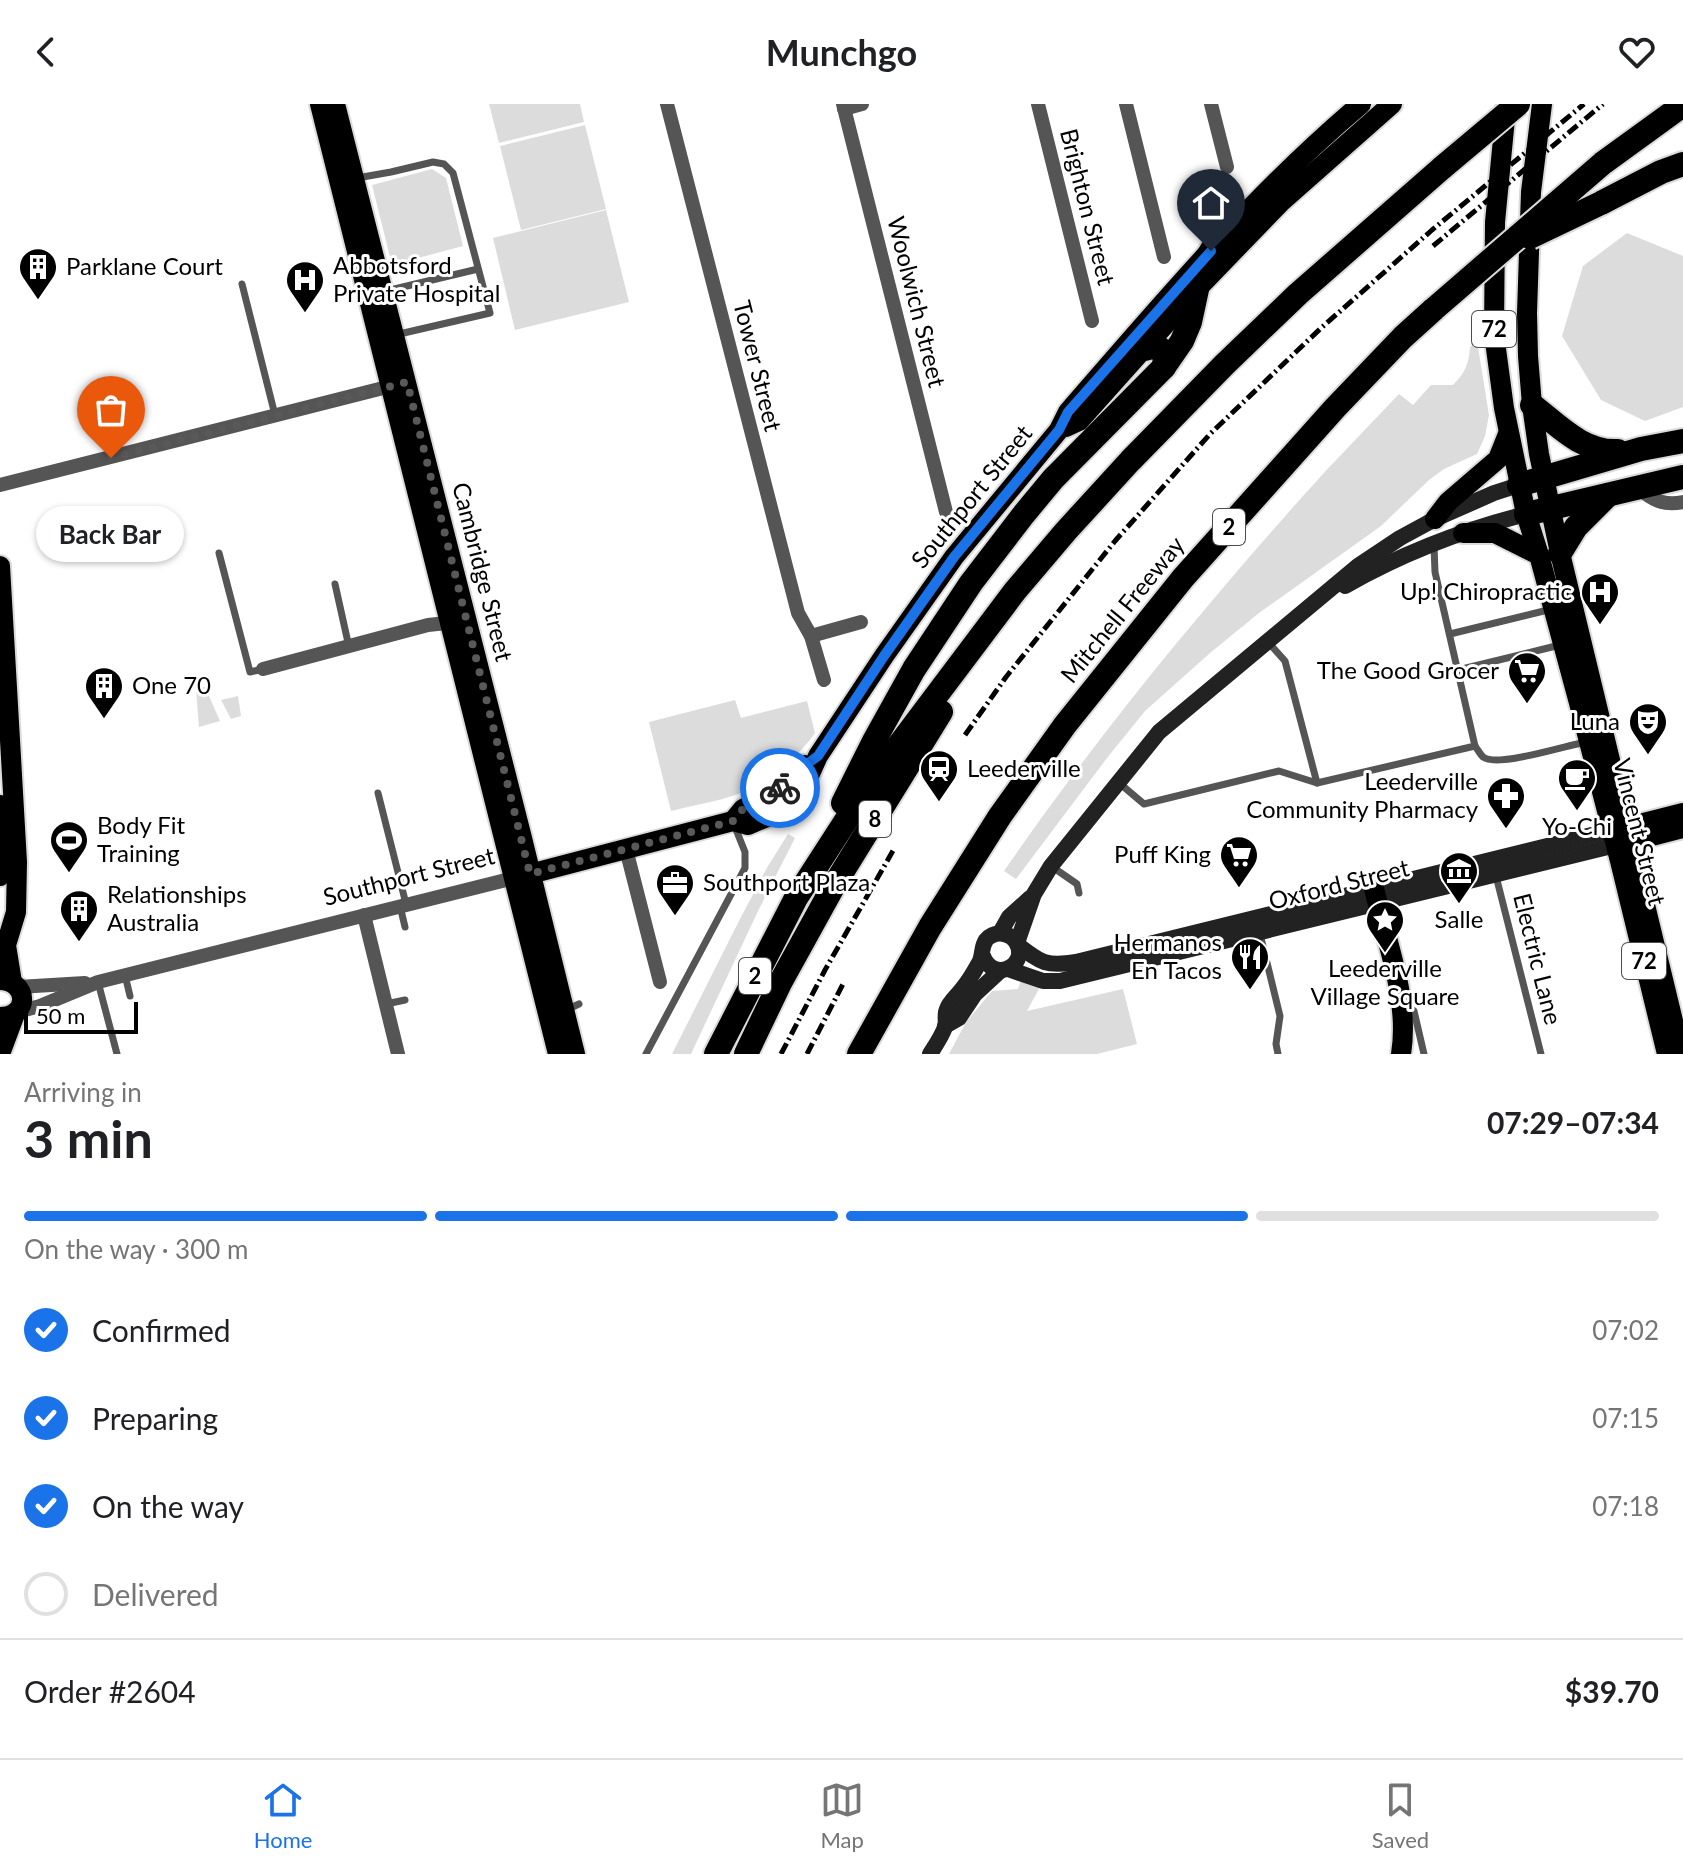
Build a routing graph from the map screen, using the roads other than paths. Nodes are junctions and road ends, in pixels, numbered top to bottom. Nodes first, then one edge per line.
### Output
1 (320, 104) edge
2 (335, 104) edge
3 (667, 104) edge
4 (862, 104) edge
5 (1038, 104) edge
6 (1126, 104) edge
7 (1211, 104) edge
8 (1361, 104) edge
9 (1392, 104) edge
10 (1542, 104) edge
11 (1508, 105) edge
12 (1683, 105) edge
13 (843, 106) edge
14 (1683, 164) edge
15 (1227, 167) dead end
16 (355, 179) junction
17 (1211, 251) junction
18 (1496, 254) junction
19 (1164, 257) dead end
20 (478, 269) junction
21 (242, 284) dead end
22 (384, 291) junction
23 (1195, 291) junction
24 (1092, 321) dead end
25 (395, 335) junction
26 (1145, 349) junction
27 (1164, 367) junction
28 (398, 384) junction
29 (1532, 405) junction
30 (275, 415) junction
31 (1059, 430) junction
32 (1508, 434) junction
33 (1683, 441) edge
34 (1641, 449) junction
35 (1683, 477) edge
36 (1544, 478) junction
37 (0, 485) edge
38 (1519, 485) junction
39 (1637, 487) junction
40 (1610, 493) junction
41 (1683, 502) edge
42 (1550, 508) junction
43 (946, 512) dead end
44 (1526, 514) junction
45 (1435, 519) junction
46 (1463, 533) junction
47 (1434, 544) junction
48 (219, 553) dead end
49 (1550, 554) junction
50 (0, 566) edge
51 (335, 584) dead end
52 (1015, 591) junction
53 (1554, 608) junction
54 (1302, 611) junction
55 (458, 621) junction
56 (861, 622) dead end
57 (1450, 634) junction
58 (811, 636) junction
59 (1266, 640) junction
60 (1572, 642) junction
61 (349, 647) junction
62 (263, 669) joint
63 (1458, 670) junction
64 (824, 680) dead end
65 (1589, 742) junction
66 (1475, 746) junction
67 (0, 775) edge
68 (1118, 782) junction
69 (1317, 783) junction
70 (378, 793) dead end
71 (1683, 813) edge
72 (733, 821) junction
73 (1683, 828) edge
74 (1621, 836) junction
75 (626, 849) junction
76 (1051, 866) junction
77 (1495, 873) junction
78 (0, 876) edge
79 (522, 876) junction
80 (1079, 893) dead end
81 (1034, 894) junction
82 (1370, 897) junction
83 (796, 898) junction
84 (403, 905) junction
85 (364, 915) junction
86 (405, 927) dead end
87 (1259, 932) junction
88 (1000, 933) junction
89 (1018, 944) junction
90 (983, 956) junction
91 (1005, 969) junction
92 (125, 975) junction
93 (657, 976) dead end
94 (98, 982) junction
95 (10, 983) edge
96 (130, 996) dead end
97 (1401, 997) junction
98 (405, 1000) dead end
99 (386, 1004) junction
100 (10, 1015) edge
101 (945, 1026) junction
102 (0, 1054) edge
103 (117, 1054) edge
104 (398, 1054) edge
105 (558, 1054) edge
106 (575, 1054) edge
107 (646, 1054) edge
108 (716, 1054) edge
109 (746, 1054) edge
110 (859, 1054) edge
111 (930, 1054) edge
112 (1278, 1054) edge
113 (1388, 1054) edge
114 (1401, 1054) edge
115 (1424, 1054) edge
116 (1541, 1054) edge
117 (1667, 1054) edge
118 (1681, 1054) edge

1 - 28 main road, Cambridge Street
2 - 16 main road, Cambridge Street
3 - 58 street, Tower Street
4 - 13 street
5 - 24 street, Brighton Street
6 - 19 street
7 - 15 street
8 - 17 main road, Southport Street
9 - 23 main road, Southport Street
10 - 29 main road, 72
11 - 32 main road, 72
11 - 52 highway, 2, bridge
12 - 18 highway, Mitchell Freeway / 2, bridge
13 - 43 street, Woolwich Street
14 - 18 highway, bridge
16 - 20 lane
16 - 22 main road, Cambridge Street
17 - 23 highway
17 - 31 main road, Southport Street
18 - 110 highway, Mitchell Freeway / 2, bridge
20 - 22 lane
20 - 25 lane
21 - 30 lane
22 - 25 main road, Cambridge Street
23 - 26 main road, Southport Street
23 - 27 highway
25 - 28 main road, Cambridge Street
26 - 27 highway
26 - 31 main road, Southport Street
27 - 83 highway
28 - 30 street
28 - 55 main road, Cambridge Street
29 - 34 highway
29 - 36 main road, 72
30 - 37 street
31 - 72 main road, Southport Street
32 - 38 main road, 72
32 - 45 main road
33 - 34 highway
34 - 36 highway
35 - 39 highway
36 - 38 highway
36 - 42 main road, Vincent Street / 72
38 - 44 main road, Vincent Street / 72
38 - 45 main road
39 - 40 highway
39 - 41 street
40 - 42 highway
40 - 49 highway
42 - 44 highway
42 - 49 main road, Vincent Street / 72
44 - 46 main road
44 - 49 main road, Vincent Street / 72
45 - 54 main road
46 - 47 main road
46 - 49 main road
47 - 54 main road
47 - 57 lane
48 - 62 lane
49 - 53 main road, Vincent Street / 72
49 - 60 main road, Vincent Street / 72
50 - 95 main road
51 - 61 lane
52 - 83 highway, 2
52 - 109 highway, 8
53 - 57 lane
53 - 60 main road, Vincent Street / 72
54 - 59 main road
55 - 61 street
55 - 79 main road, Cambridge Street
56 - 58 street
57 - 63 lane
58 - 64 street, Tower Street
59 - 68 main road
59 - 69 lane
60 - 63 lane
60 - 65 main road, Vincent Street / 72
60 - 74 main road, Vincent Street / 72
61 - 62 street
63 - 66 lane
65 - 66 lane
65 - 74 main road, Vincent Street / 72
66 - 69 lane
67 - 78 main road
68 - 69 lane
68 - 76 main road
70 - 84 lane
71 - 74 main road, Oxford Street
72 - 75 main road, Southport Street
72 - 107 lane
73 - 74 main road, Oxford Street
74 - 77 main road, Oxford Street
74 - 82 main road, Oxford Street
74 - 117 main road, Vincent Street / 72
74 - 118 main road, Vincent Street / 72
75 - 79 main road, Southport Street
75 - 93 street
76 - 80 lane
76 - 81 main road
77 - 82 main road, Oxford Street
77 - 116 lane, Electric Lane
79 - 84 street, Southport Street
79 - 105 main road, Cambridge Street
79 - 106 main road, Cambridge Street
81 - 88 main road
81 - 89 main road
82 - 87 main road, Oxford Street
82 - 89 main road, Oxford Street
82 - 97 main road
82 - 113 main road
83 - 108 highway, 2
84 - 85 street, Southport Street
84 - 86 lane
85 - 92 street, Southport Street
85 - 99 street
87 - 91 main road, Oxford Street
87 - 112 lane
88 - 89 main road
88 - 90 main road
89 - 91 main road
90 - 91 main road
90 - 101 main road
91 - 101 main road
92 - 94 street, Southport Street
92 - 96 lane
94 - 95 street, Southport Street
94 - 100 street, Southport Street
94 - 103 lane
95 - 100 main road
97 - 114 main road
97 - 115 lane
98 - 99 lane
99 - 104 street
100 - 102 main road
101 - 111 main road

